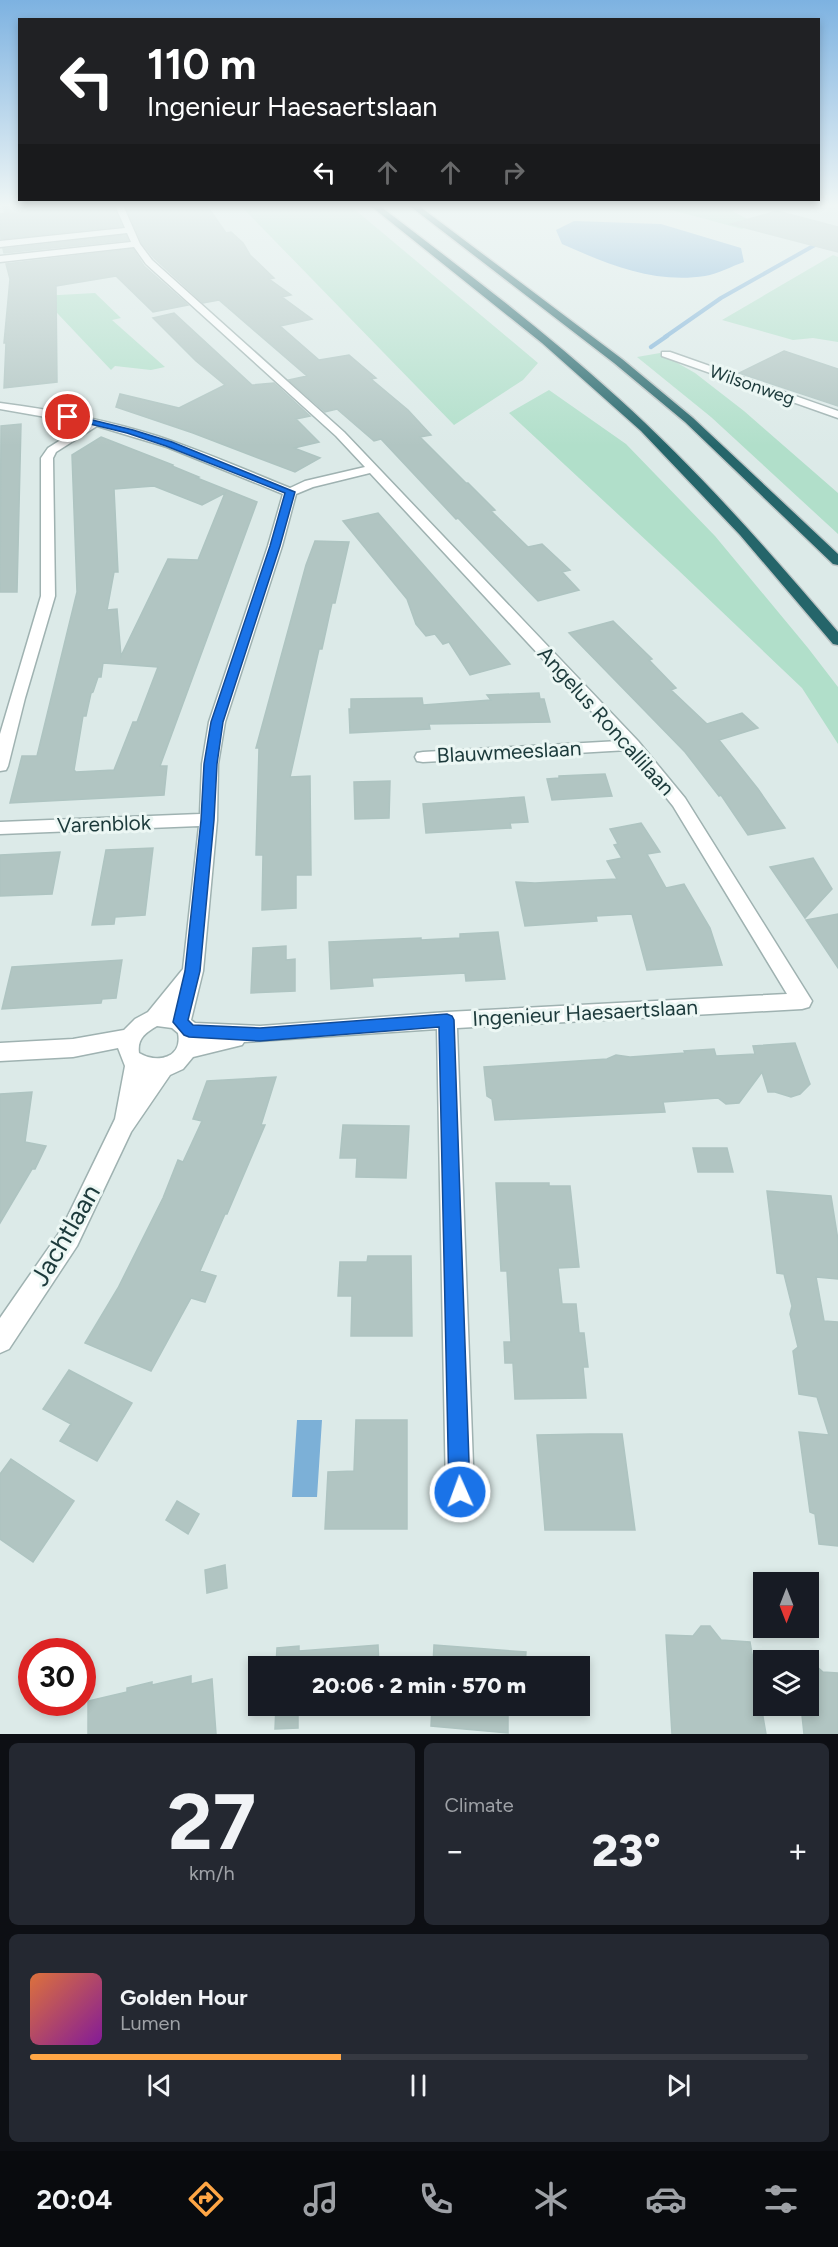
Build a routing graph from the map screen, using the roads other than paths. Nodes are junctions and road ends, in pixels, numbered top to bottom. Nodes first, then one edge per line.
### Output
1 (173, 284) edge
2 (473, 284) edge
3 (517, 284) edge
4 (666, 354) dead end
5 (0, 406) edge
6 (838, 415) edge
7 (95, 423) junction
8 (373, 469) junction
9 (290, 492) junction
10 (838, 561) edge
11 (838, 641) edge
12 (632, 745) junction
13 (423, 757) dead end
14 (0, 766) edge
15 (208, 820) junction
16 (0, 828) edge
17 (193, 971) junction
18 (802, 1000) joint
19 (155, 1018) junction
20 (447, 1020) junction
21 (186, 1034) junction
22 (131, 1051) junction
23 (0, 1052) edge
24 (162, 1069) junction
25 (123, 1125) junction
26 (0, 1341) edge
27 (460, 1492) dead end

1 - 8 street, Angelus Roncallilaan
2 - 11 highway
3 - 10 highway
4 - 6 street, Wilsonweg
5 - 7 street
7 - 9 street
7 - 14 street
8 - 9 street
8 - 12 street, Angelus Roncallilaan
9 - 15 street
12 - 13 street, Blauwmeeslaan
12 - 18 street, Angelus Roncallilaan
15 - 16 street, Varenblok
15 - 17 street
17 - 19 street
17 - 21 street
18 - 20 street, Ingenieur Haesaertslaan
19 - 21 street
19 - 22 street
20 - 21 street, Ingenieur Haesaertslaan
20 - 27 street
21 - 24 street, Jachtlaan
22 - 23 street
22 - 24 street
22 - 25 street, Jachtlaan
24 - 25 street, Jachtlaan
25 - 26 street, Jachtlaan

